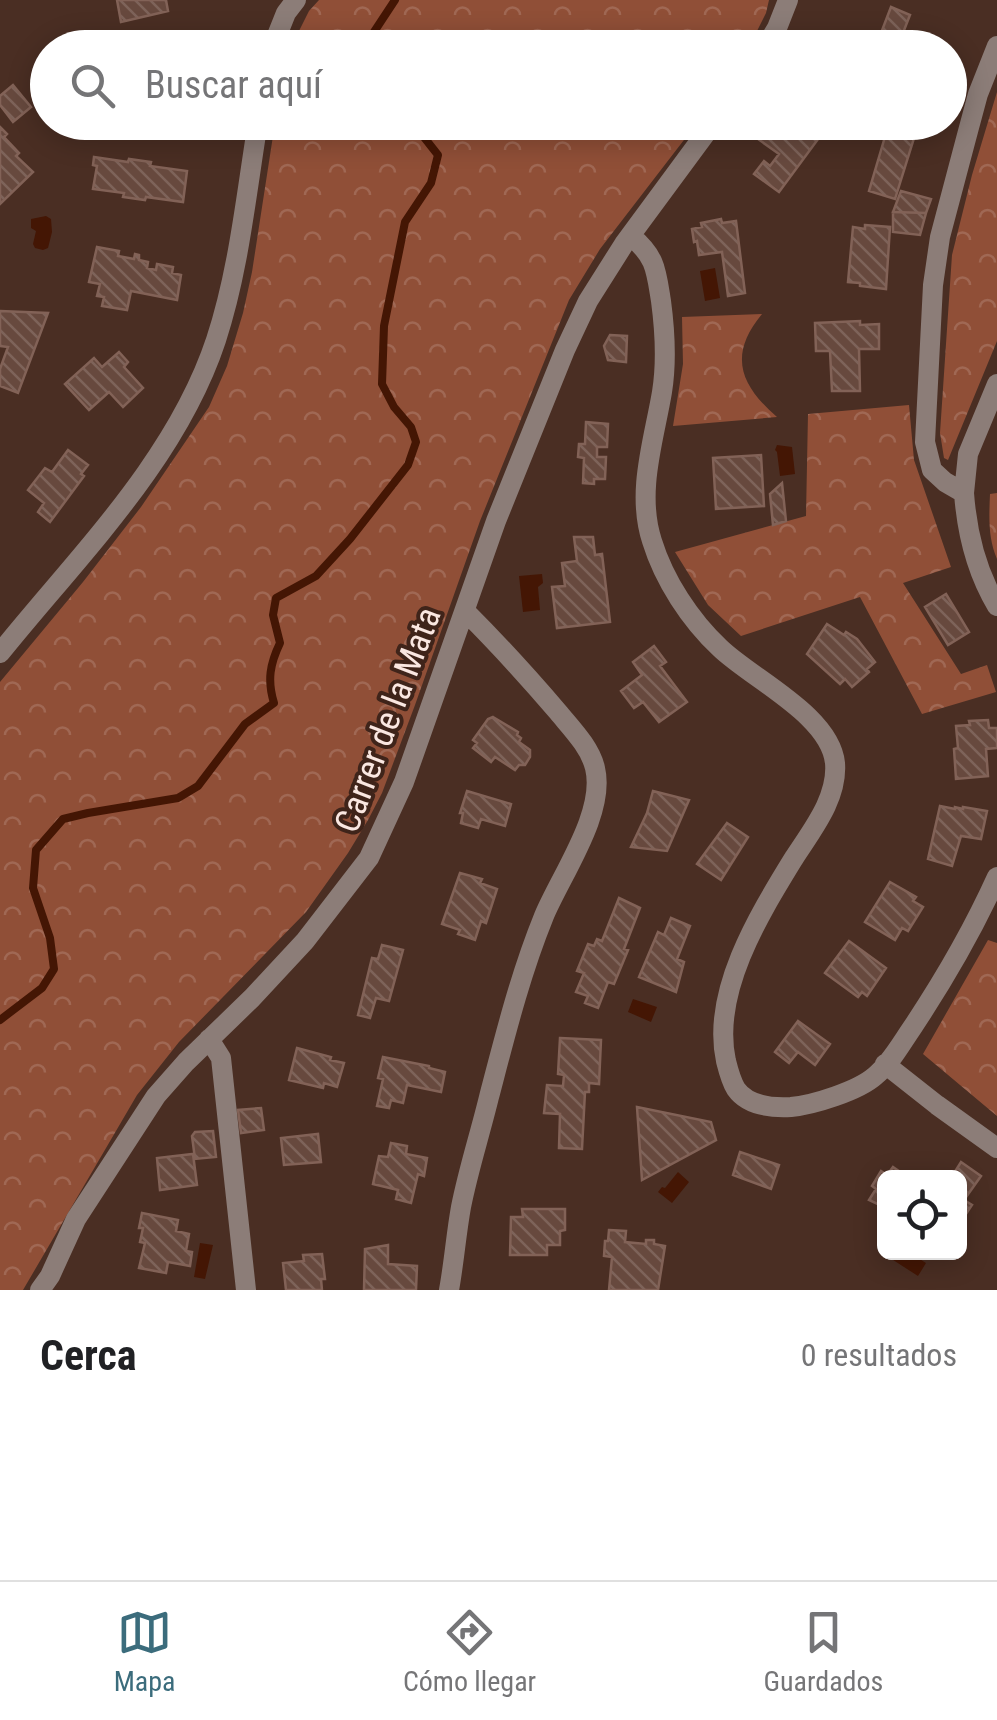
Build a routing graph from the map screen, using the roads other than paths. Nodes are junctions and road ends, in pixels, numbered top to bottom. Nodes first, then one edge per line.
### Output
1 (296, 0) edge
2 (788, 0) edge
3 (279, 30) edge
4 (776, 30) edge
5 (997, 46) edge
6 (967, 136) edge
7 (255, 140) edge
8 (701, 140) edge
9 (966, 140) edge
10 (630, 236) junction
11 (997, 384) edge
12 (964, 493) junction
13 (997, 606) edge
14 (466, 612) junction
15 (0, 653) edge
16 (997, 877) edge
17 (209, 1038) junction
18 (885, 1064) junction
19 (997, 1148) edge
20 (40, 1290) edge
21 (246, 1290) edge
22 (449, 1290) edge

1 - 3 street
2 - 4 street
5 - 6 street
7 - 15 street
8 - 10 street, Carrer de la Mata
9 - 12 street
10 - 14 street, Carrer de la Mata
10 - 18 street
11 - 12 street
12 - 13 street
14 - 17 street, Carrer de la Mata
14 - 22 street
16 - 18 street
17 - 20 street, Carrer de la Mata
17 - 21 street
18 - 19 street

